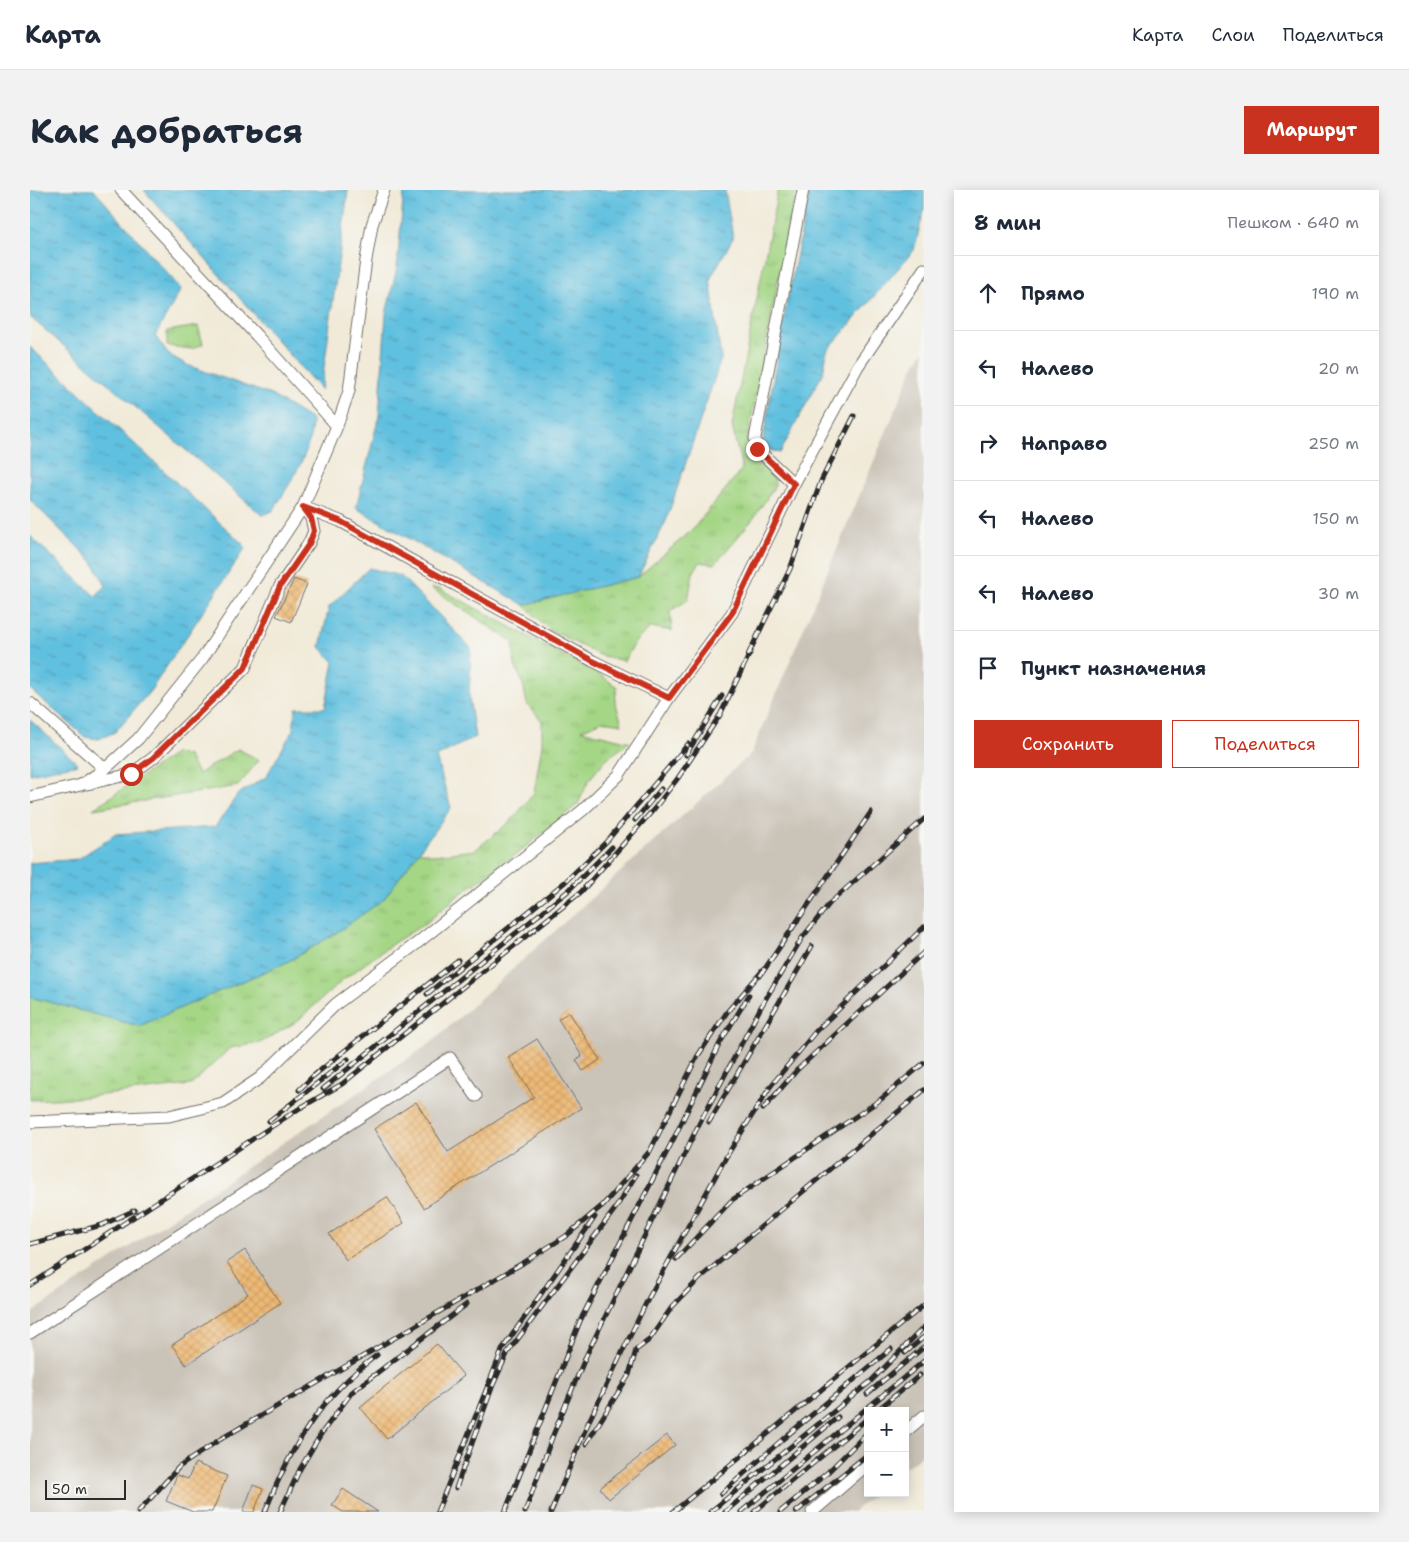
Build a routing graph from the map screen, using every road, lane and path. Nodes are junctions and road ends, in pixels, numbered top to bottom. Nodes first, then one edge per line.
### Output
1 (121, 190) edge
2 (803, 190) edge
3 (380, 193) edge
4 (924, 269) edge
5 (337, 426) junction
6 (794, 484) junction
7 (303, 507) junction
8 (669, 698) junction
9 (30, 702) edge
10 (105, 769) junction
11 (81, 785) junction
12 (30, 797) edge
13 (476, 1096) dead end
14 (30, 1122) edge
15 (30, 1333) edge
16 (924, 1416) edge
17 (909, 1429) edge
18 (864, 1467) edge
19 (812, 1512) edge

1 - 5 lane
2 - 6 lane
3 - 5 lane
4 - 6 lane
5 - 7 lane
6 - 8 lane
7 - 8 lane
7 - 10 lane
7 - 11 lane
8 - 14 lane
9 - 10 lane
10 - 11 lane
11 - 12 lane
13 - 15 lane
16 - 17 lane
18 - 19 lane

